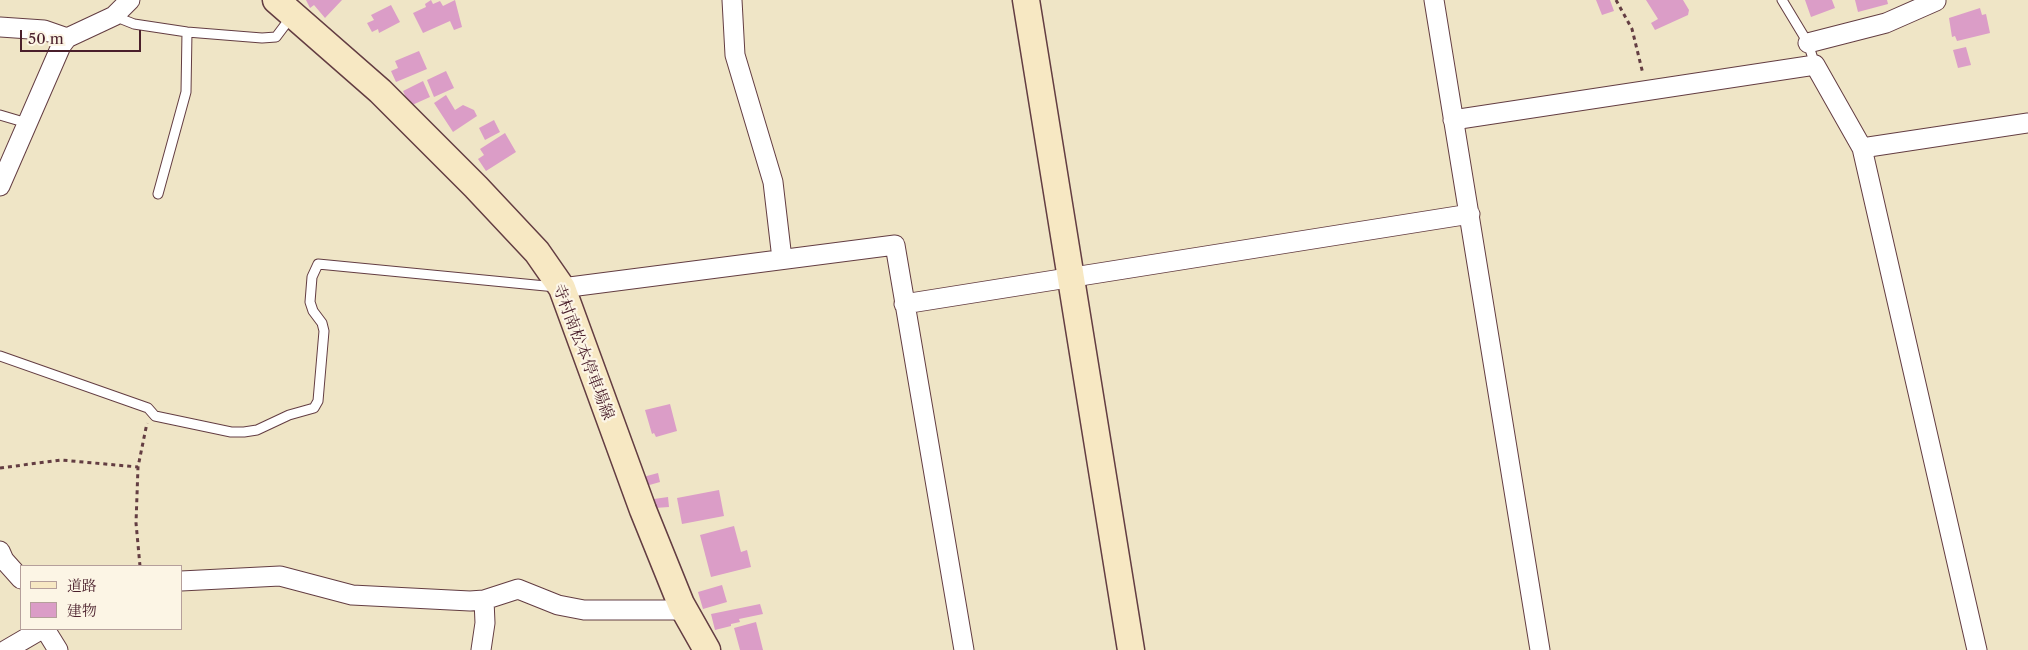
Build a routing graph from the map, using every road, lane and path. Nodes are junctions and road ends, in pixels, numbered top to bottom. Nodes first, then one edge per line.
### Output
1 (130, 0) edge
2 (732, 0) edge
3 (1026, 0) edge
4 (1434, 0) edge
5 (1616, 0) edge
6 (1782, 0) edge
7 (1936, 1) edge
8 (287, 7) edge
9 (114, 16) junction
10 (0, 27) edge
11 (187, 32) junction
12 (67, 38) junction
13 (1808, 43) junction
14 (1815, 65) junction
15 (1647, 90) junction
16 (0, 115) edge
17 (1452, 120) junction
18 (28, 123) junction
19 (2028, 123) edge
20 (1862, 148) junction
21 (0, 186) edge
22 (158, 194) dead end
23 (1470, 214) junction
24 (782, 260) junction
25 (1072, 276) junction
26 (562, 288) junction
27 (904, 304) junction
28 (0, 356) edge
29 (150, 410) junction
30 (138, 467) junction
31 (0, 468) edge
32 (0, 551) edge
33 (140, 565) edge
34 (20, 578) edge
35 (182, 581) edge
36 (484, 600) junction
37 (685, 610) junction
38 (42, 630) edge
39 (45, 630) edge
40 (6, 650) edge
41 (58, 650) edge
42 (481, 650) edge
43 (707, 650) edge
44 (964, 650) edge
45 (1131, 650) edge
46 (1540, 650) edge
47 (1977, 650) edge

1 - 9 street
2 - 24 street
3 - 25 main road
4 - 17 street
5 - 15 path
6 - 13 lane
7 - 13 street
8 - 11 lane
8 - 26 main road, 寺村南松本停車場線
9 - 11 lane
9 - 12 street
10 - 12 street
11 - 22 lane
12 - 18 street
13 - 14 lane
14 - 15 street
14 - 20 street
15 - 17 street
16 - 18 lane
17 - 23 street
18 - 21 street
19 - 20 street
20 - 47 street
23 - 25 street
23 - 46 street
24 - 26 street
24 - 27 street
25 - 27 street
25 - 45 main road
26 - 29 lane
26 - 37 main road, 寺村南松本停車場線
27 - 44 street
28 - 29 lane
29 - 30 path
30 - 31 path
30 - 33 path
32 - 34 street
35 - 36 street
36 - 37 street
36 - 42 street
37 - 43 main road, 寺村南松本停車場線
38 - 40 street
39 - 41 street

